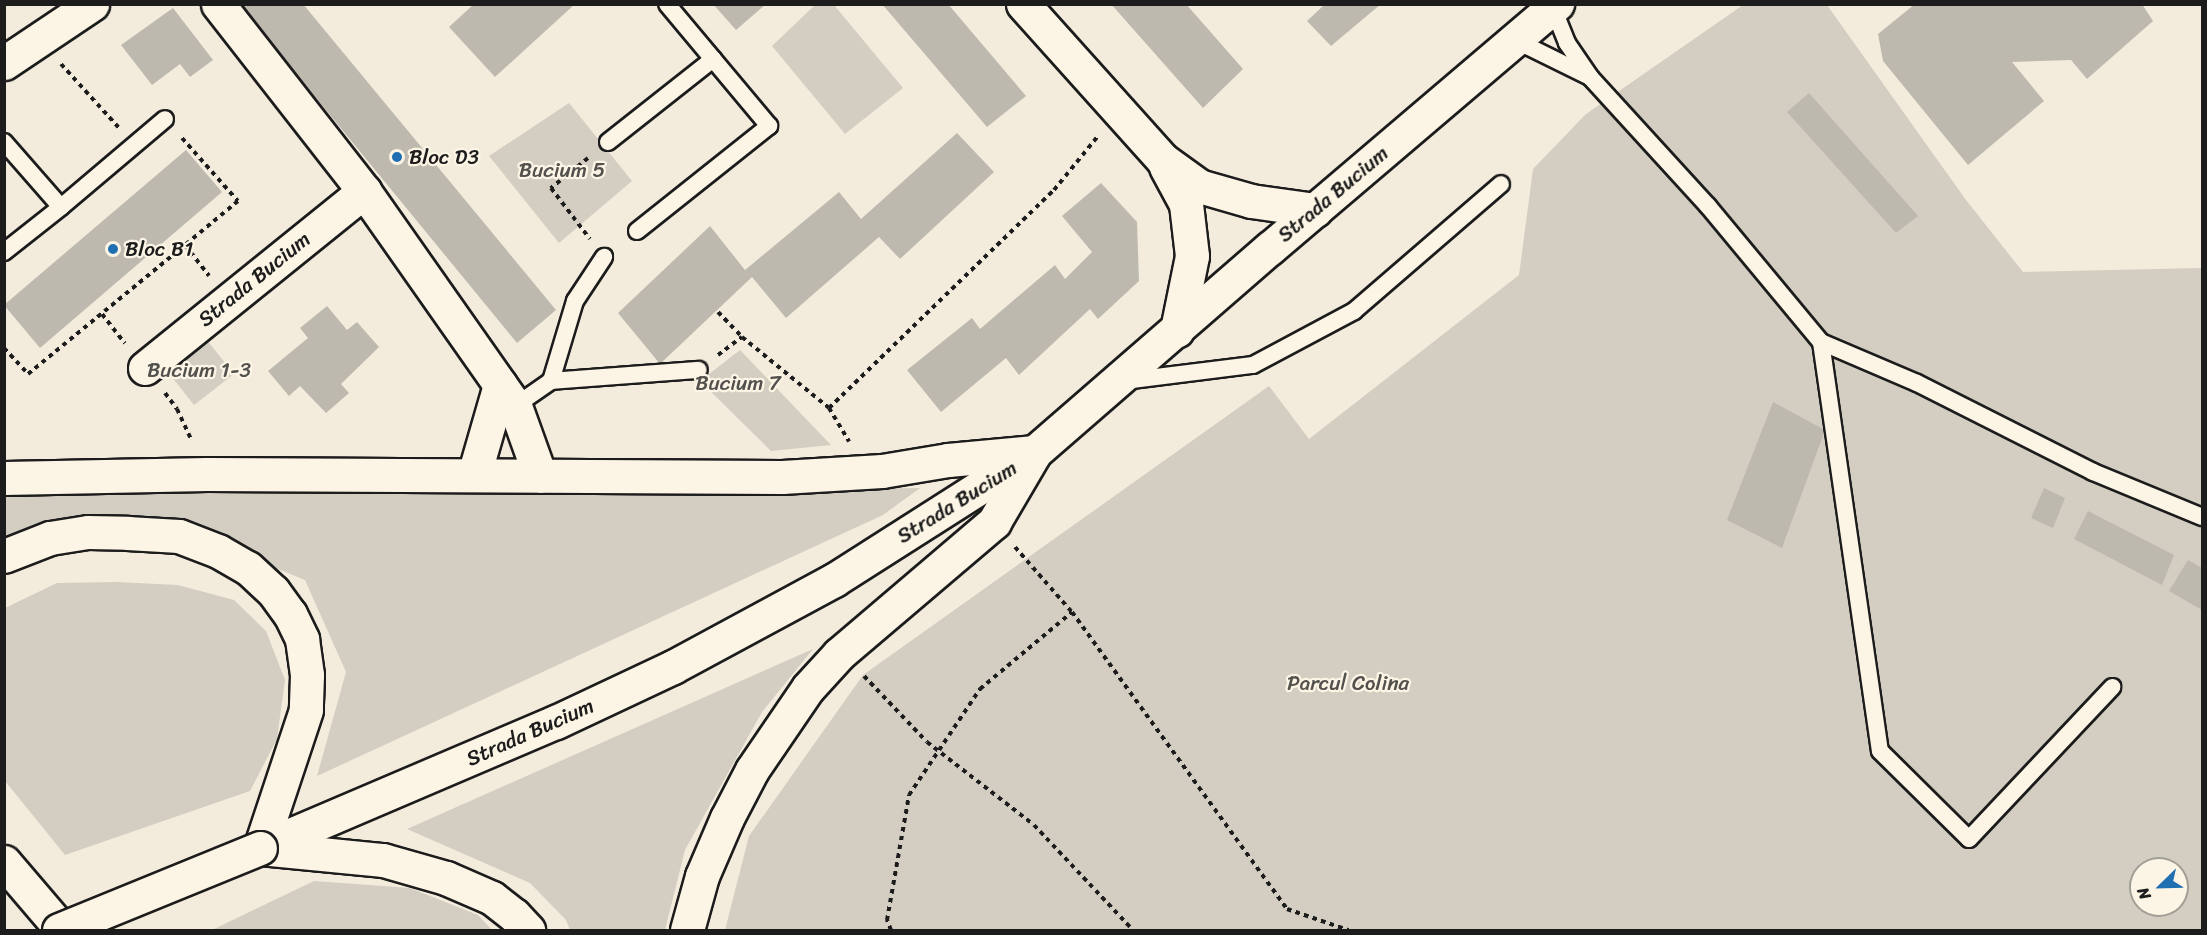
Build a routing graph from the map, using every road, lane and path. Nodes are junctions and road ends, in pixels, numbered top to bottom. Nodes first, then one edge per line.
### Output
1 (92, 4) edge
2 (218, 4) edge
3 (667, 4) edge
4 (1023, 4) edge
5 (1555, 6) edge
6 (1515, 40) junction
7 (40, 41) junction
8 (713, 59) junction
9 (4, 63) edge
10 (1592, 78) junction
11 (165, 119) joint
12 (1102, 131) dead end
13 (4, 141) edge
14 (608, 142) joint
15 (133, 144) junction
16 (1162, 160) junction
17 (1501, 184) dead end
18 (364, 191) junction
19 (61, 207) junction
20 (1315, 210) junction
21 (637, 231) dead end
22 (185, 245) junction
23 (4, 252) edge
24 (604, 257) joint
25 (227, 301) junction
26 (718, 312) dead end
27 (1177, 330) junction
28 (1821, 342) junction
29 (4, 348) edge
30 (145, 368) dead end
31 (699, 370) dead end
32 (551, 381) junction
33 (1118, 382) junction
34 (508, 396) junction
35 (177, 408) dead end
36 (829, 408) junction
37 (850, 443) dead end
38 (196, 450) dead end
39 (1035, 452) junction
40 (474, 475) junction
41 (540, 476) junction
42 (4, 478) edge
43 (2202, 517) edge
44 (1011, 543) dead end
45 (4, 556) edge
46 (1072, 612) junction
47 (839, 654) junction
48 (2112, 687) dead end
49 (937, 751) junction
50 (260, 848) junction
51 (4, 862) edge
52 (59, 928) edge
53 (528, 930) edge
54 (687, 930) edge
55 (891, 930) edge
56 (1133, 930) edge
57 (1348, 930) edge

1 - 7 main road
2 - 18 main road
3 - 8 lane
4 - 16 main road
5 - 6 main road, Strada Bucium
5 - 10 lane
6 - 10 lane
6 - 20 main road, Strada Bucium
7 - 9 main road
7 - 15 path
8 - 14 lane
8 - 21 lane
10 - 28 lane
11 - 15 lane
11 - 22 path
12 - 36 path
13 - 19 lane
14 - 24 path
15 - 19 lane
16 - 20 main road
16 - 27 main road
17 - 33 lane
18 - 25 main road, Strada Bucium
18 - 34 main road
19 - 23 lane
20 - 27 main road, Strada Bucium
22 - 25 path
22 - 29 path
24 - 32 lane
25 - 30 main road, Strada Bucium
26 - 36 path
27 - 33 main road, Strada Bucium
28 - 43 lane
28 - 48 lane
31 - 32 lane
32 - 34 lane
33 - 39 main road, Strada Bucium
34 - 40 main road
34 - 41 main road
35 - 38 path
36 - 37 path
39 - 41 main road
39 - 47 main road
39 - 50 main road, Strada Bucium
40 - 41 main road
40 - 42 main road
44 - 46 path
45 - 50 main road
46 - 49 path
46 - 57 path
47 - 49 path
47 - 54 main road
49 - 55 path
49 - 56 path
50 - 52 main road, Strada Bucium, bridge
50 - 53 main road
51 - 52 main road

